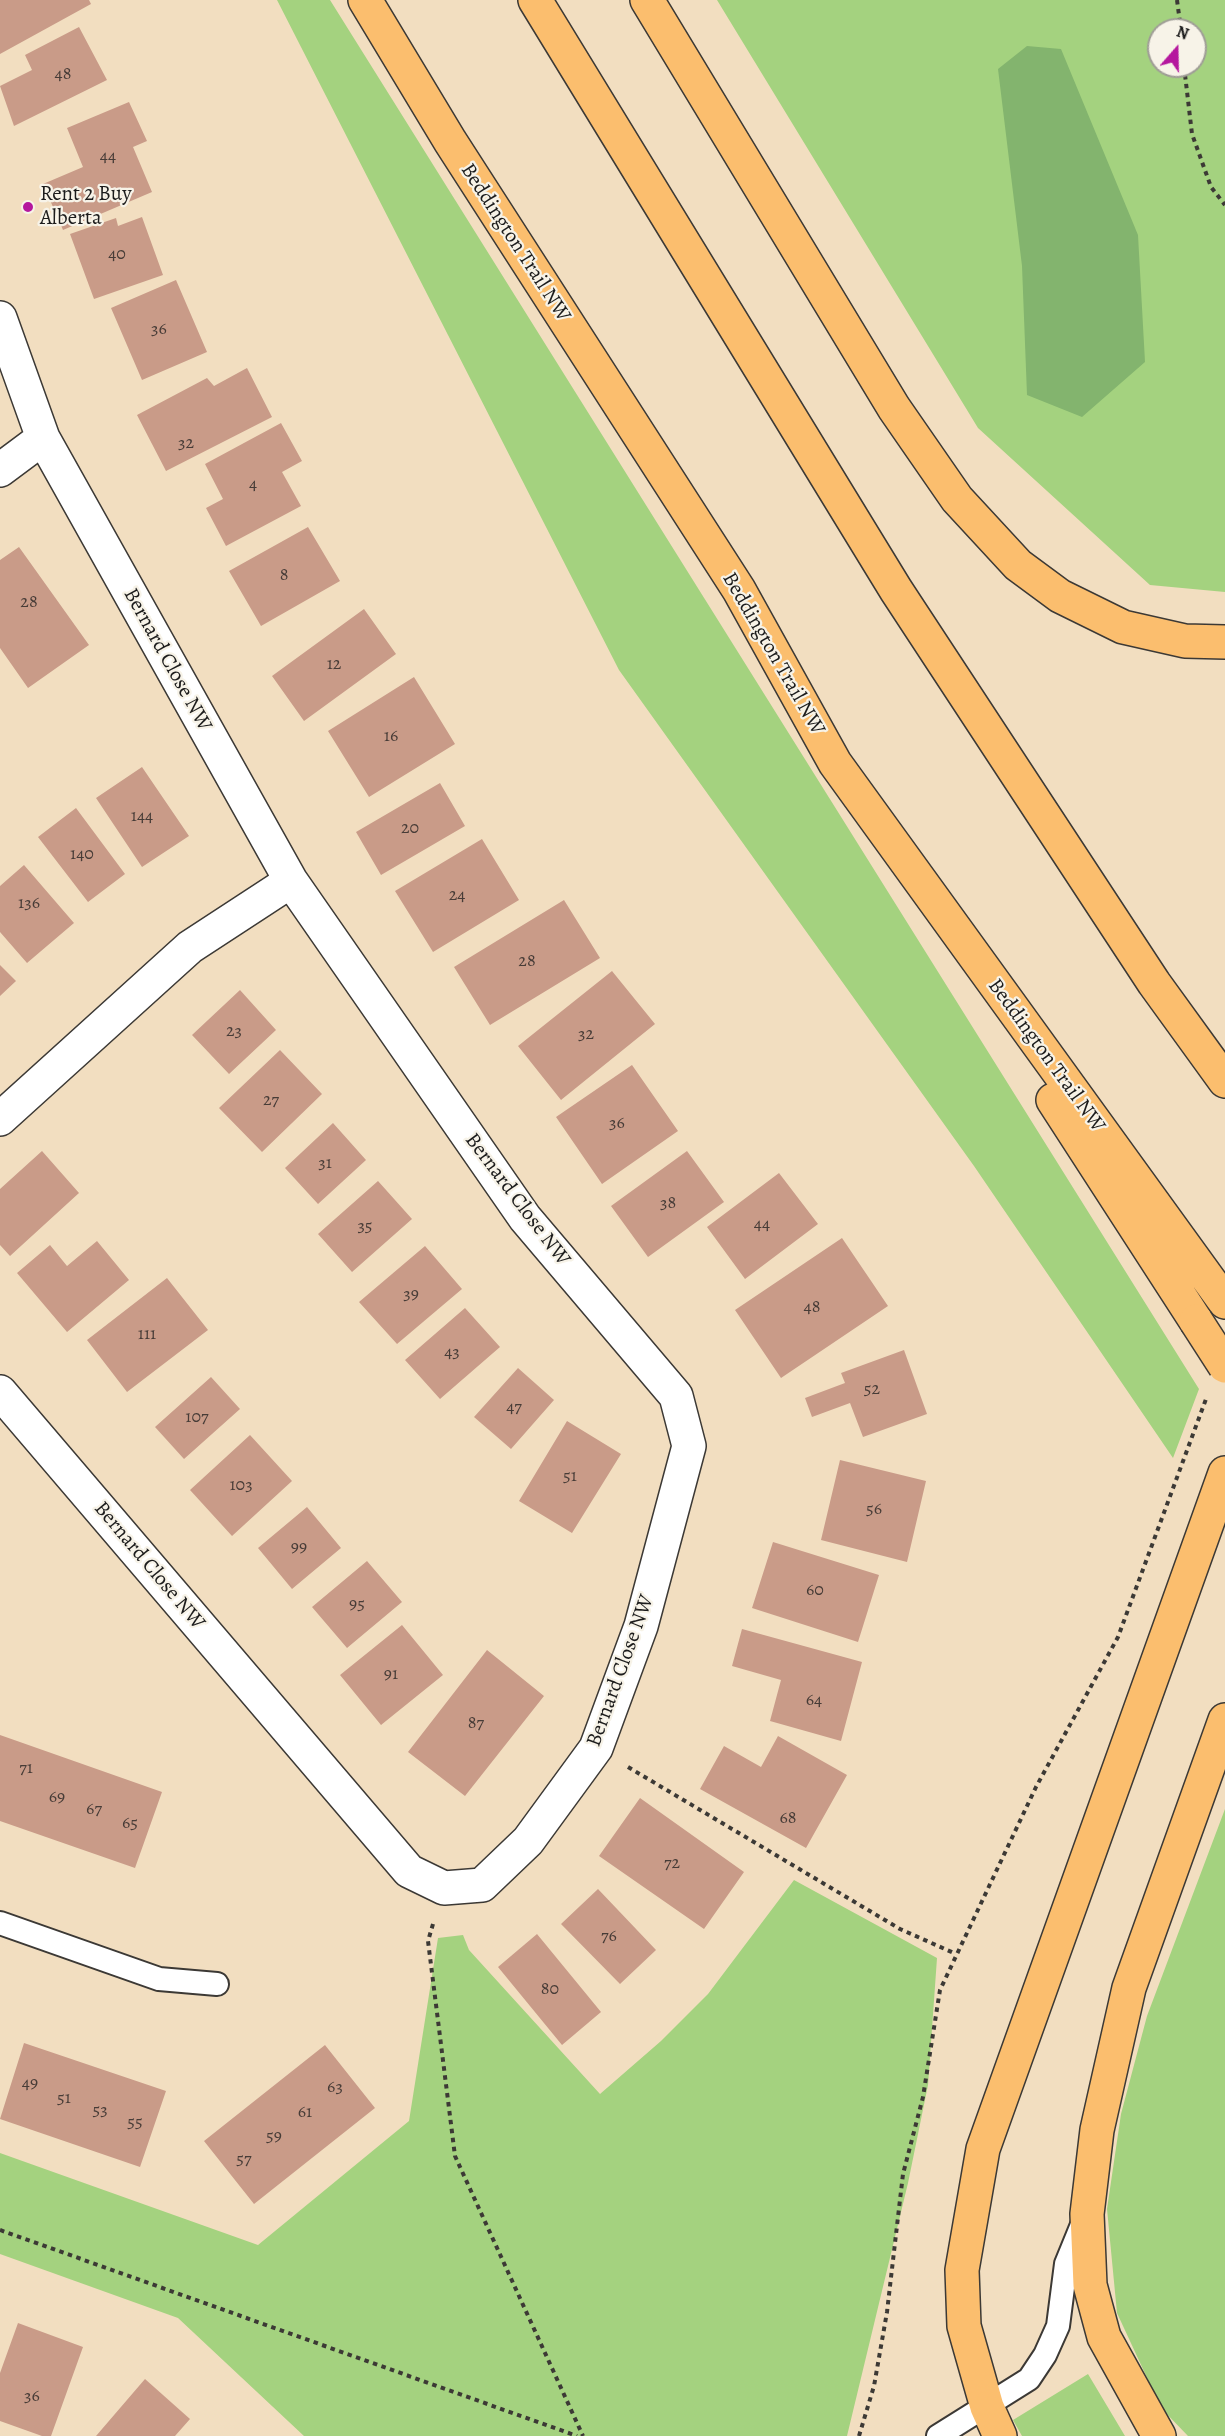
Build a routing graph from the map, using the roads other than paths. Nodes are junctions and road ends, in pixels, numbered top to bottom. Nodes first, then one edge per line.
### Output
1 (365, 0) edge
2 (534, 0) edge
3 (647, 0) edge
4 (0, 318) edge
5 (43, 438) junction
6 (0, 470) edge
7 (1225, 642) edge
8 (836, 763) junction
9 (291, 881) junction
10 (1225, 1081) edge
11 (0, 1119) edge
12 (1219, 1295) edge
13 (1225, 1366) edge
14 (0, 1392) edge
15 (1225, 1473) edge
16 (1225, 1720) edge
17 (0, 1923) edge
18 (218, 1984) dead end
19 (1087, 2214) junction
20 (993, 2422) edge
21 (942, 2434) edge
22 (1159, 2436) edge

1 - 8 main road, Beddington Trail NW
2 - 10 main road
3 - 7 main road
4 - 5 street, Bernard Close NW
5 - 6 street
5 - 9 street, Bernard Close NW
8 - 12 main road, Beddington Trail NW
8 - 13 main road, bridge
9 - 11 street
9 - 14 street, Bernard Close NW
15 - 20 main road
16 - 19 main road
17 - 18 lane
19 - 20 lane
19 - 22 main road
20 - 21 lane

